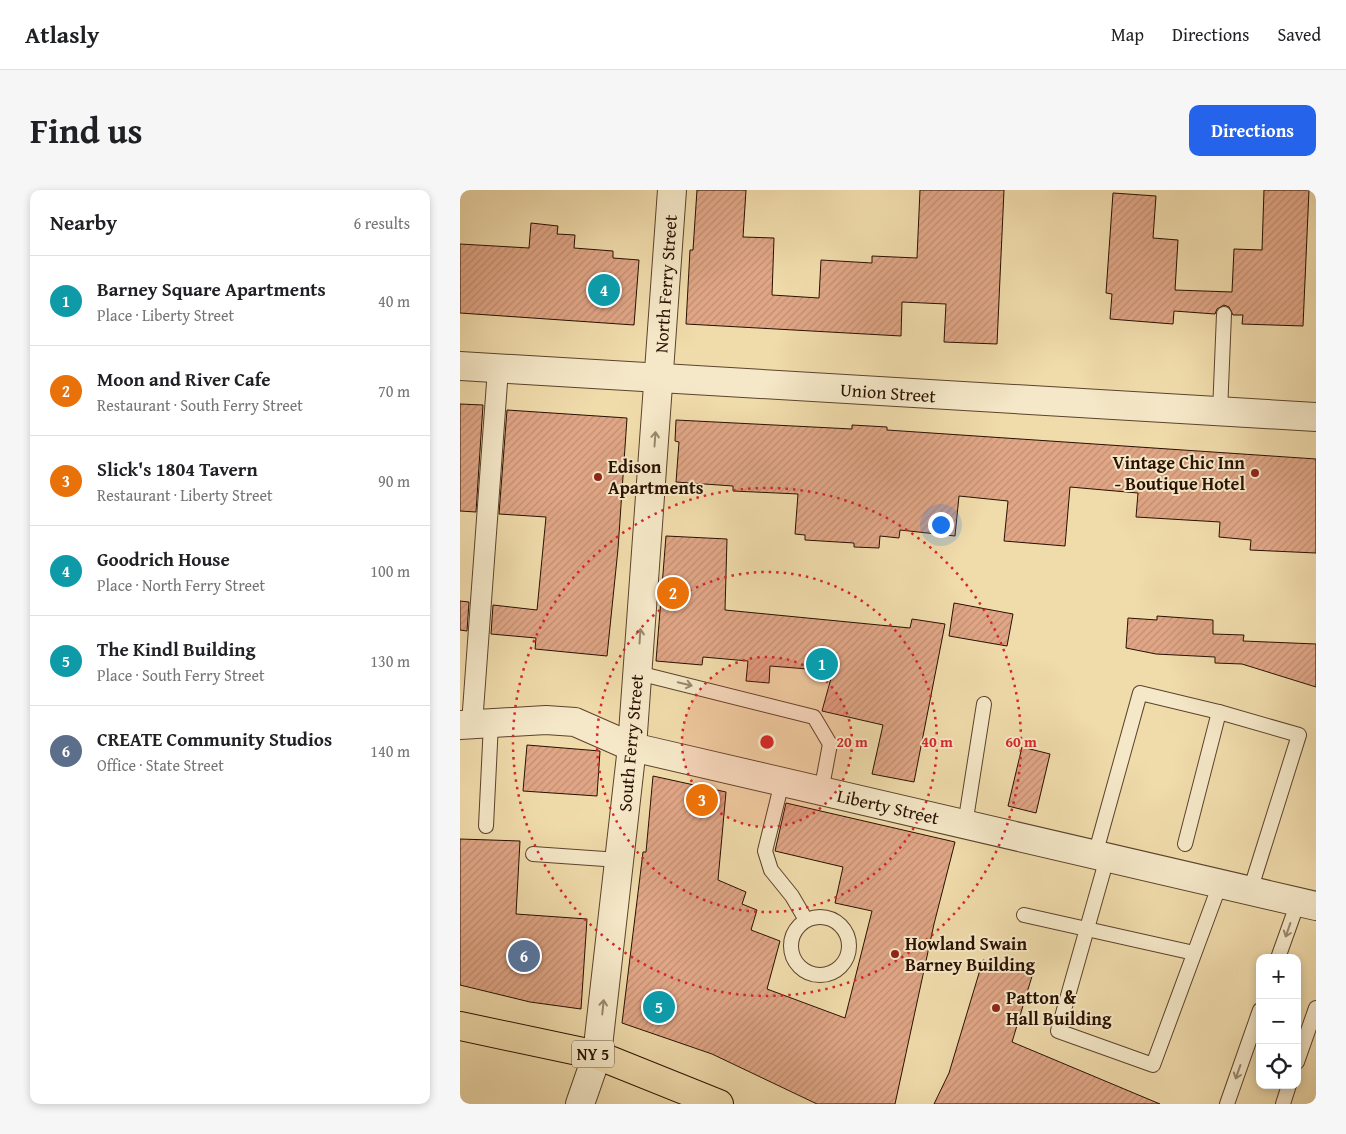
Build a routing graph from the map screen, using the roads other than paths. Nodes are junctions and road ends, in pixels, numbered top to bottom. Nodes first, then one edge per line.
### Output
1 (672, 190) edge
2 (1224, 314) dead end
3 (460, 366) edge
4 (498, 369) junction
5 (660, 379) junction
6 (1220, 412) junction
7 (1316, 417) edge
8 (638, 672) junction
9 (984, 704) dead end
10 (1219, 712) junction
11 (474, 724) edge
12 (632, 747) junction
13 (782, 782) junction
14 (821, 792) junction
15 (965, 825) junction
16 (486, 826) dead end
17 (1185, 844) dead end
18 (533, 854) dead end
19 (1101, 856) junction
20 (619, 860) junction
21 (1220, 884) junction
22 (1250, 891) junction
23 (1307, 904) edge
24 (1024, 915) dead end
25 (806, 920) junction
26 (1088, 930) junction
27 (1194, 953) junction
28 (1280, 954) edge
29 (1316, 1008) edge
30 (1256, 1021) edge
31 (460, 1026) edge
32 (1301, 1051) edge
33 (597, 1055) junction
34 (1288, 1089) edge
35 (580, 1104) edge
36 (719, 1104) edge
37 (1227, 1104) edge
38 (1283, 1104) edge

1 - 5 street, North Ferry Street
2 - 6 lane
3 - 4 street, Union Street
4 - 5 street, Union Street
4 - 11 street
5 - 6 street, Union Street
8 -> 5 street, South Ferry Street
6 - 7 street, Union Street
8 - 12 street, South Ferry Street
8 -> 14 lane
9 - 15 lane
10 - 17 lane
10 - 19 lane
10 - 22 lane
11 - 12 street, Liberty Street
11 - 16 lane
12 - 13 street, Liberty Street
12 - 20 street, South Ferry Street
13 - 14 street, Liberty Street
13 - 25 lane
14 - 15 street, Liberty Street
15 - 19 street, Liberty Street
18 - 20 lane
19 - 21 street, Liberty Street
19 - 26 lane
33 -> 20 street, South Ferry Street
21 - 22 street, Liberty Street
21 - 27 lane
22 - 23 street, Liberty Street
23 -> 28 lane
24 - 26 lane
25 - 25 lane
26 - 27 lane
26 - 27 lane
29 - 32 lane
30 -> 37 lane
31 - 33 main road, NY 5
33 - 35 street, South Ferry Street
33 - 36 main road, NY 5
34 - 38 lane

